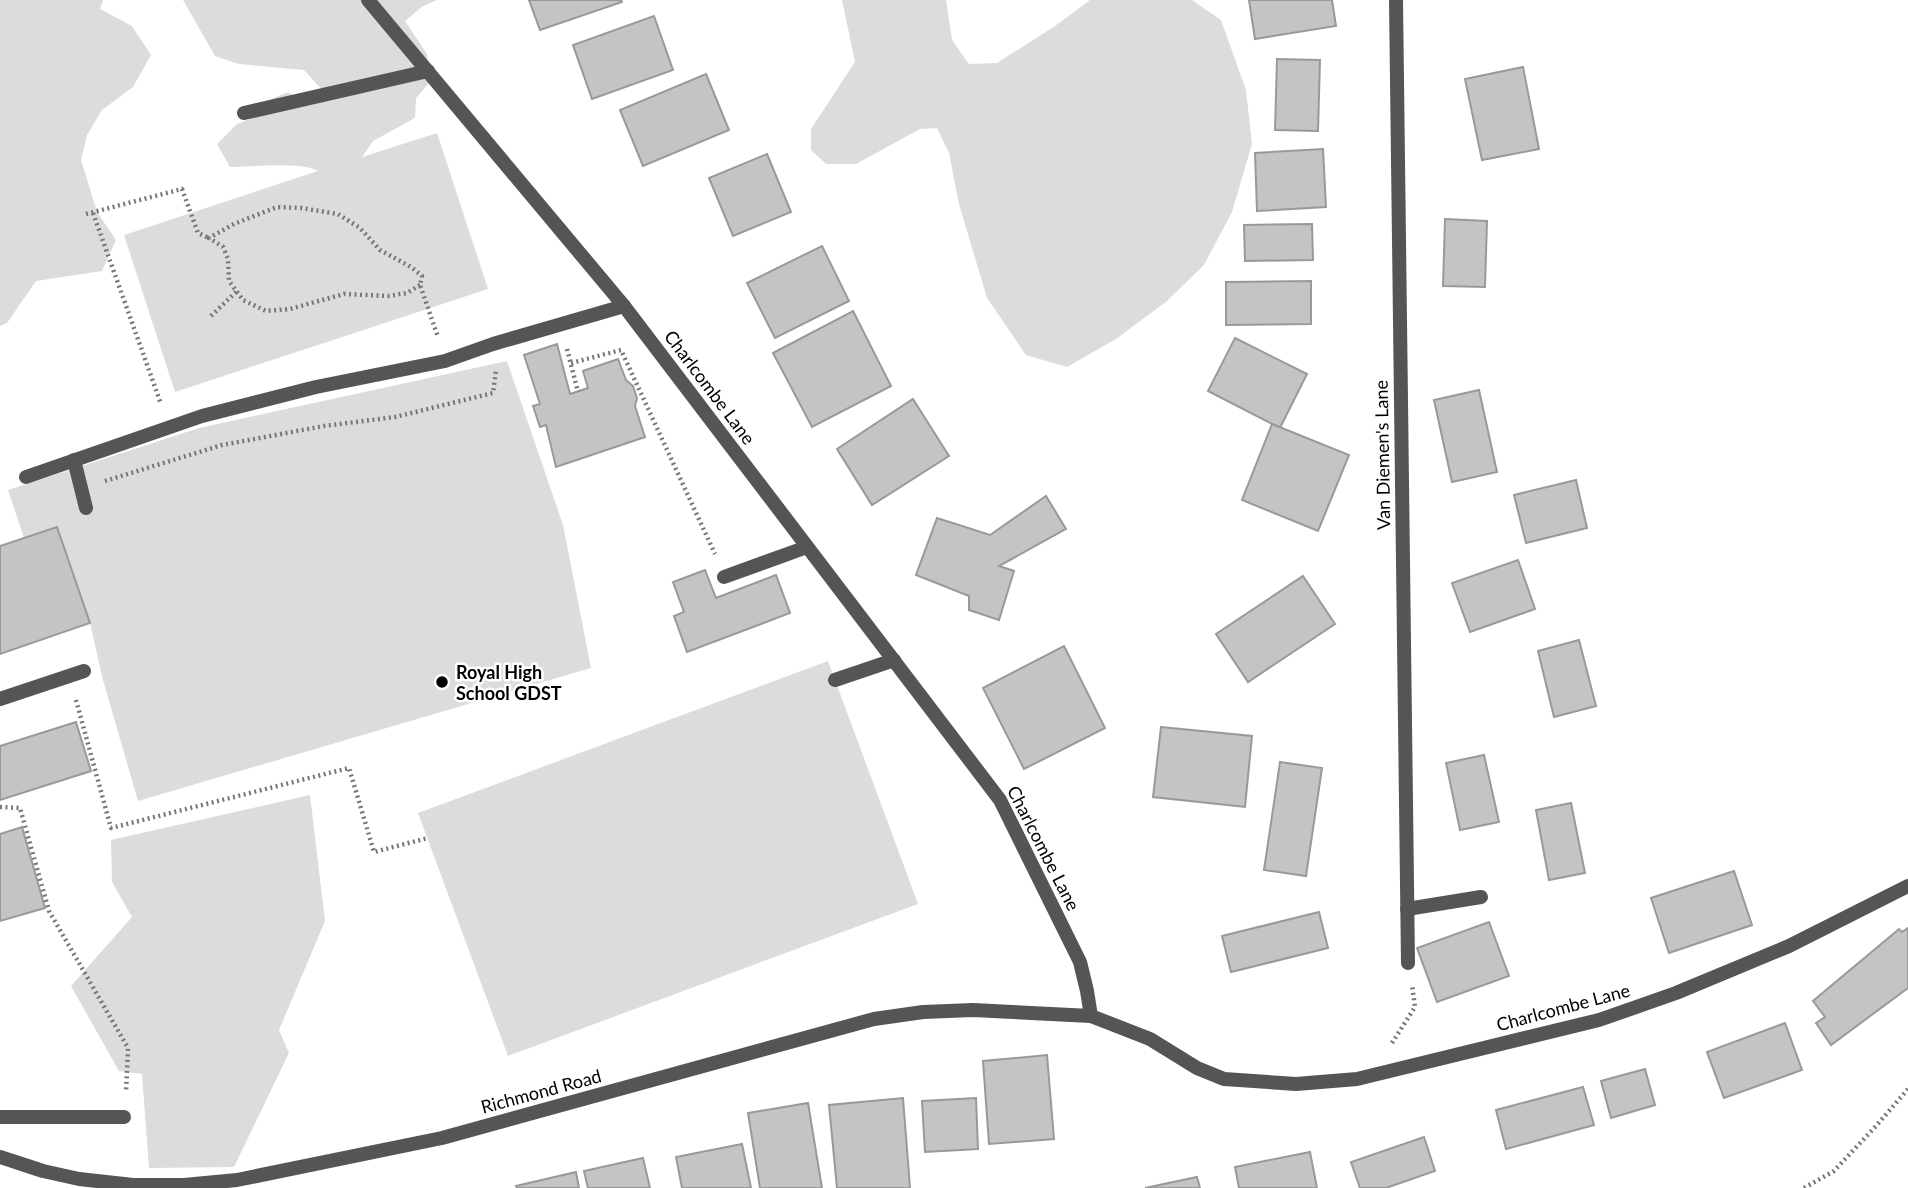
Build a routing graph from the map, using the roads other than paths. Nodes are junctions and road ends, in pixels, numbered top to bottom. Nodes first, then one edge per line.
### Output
1 (368, 0) edge
2 (1396, 0) edge
3 (428, 71) junction
4 (244, 113) dead end
5 (624, 306) junction
6 (74, 460) junction
7 (26, 477) dead end
8 (86, 508) dead end
9 (807, 547) junction
10 (724, 577) dead end
11 (894, 660) junction
12 (84, 671) dead end
13 (835, 680) dead end
14 (0, 699) edge
15 (1908, 886) edge
16 (1480, 897) dead end
17 (1407, 909) junction
18 (1408, 963) dead end
19 (1091, 1016) junction
20 (0, 1117) edge
21 (124, 1117) road end
22 (0, 1157) edge

1 - 3 street, Charlcombe Lane
2 - 17 street, Van Diemen's Lane
3 - 4 street
3 - 5 street, Charlcombe Lane
5 - 6 street
5 - 9 street, Charlcombe Lane
6 - 7 street
6 - 8 street
9 - 10 street
9 - 11 street, Charlcombe Lane
11 - 13 street
11 - 19 street, Charlcombe Lane
12 - 14 street
15 - 19 street, Charlcombe Lane
16 - 17 street
17 - 18 street, Van Diemen's Lane
19 - 22 street, Richmond Road
20 - 21 street

